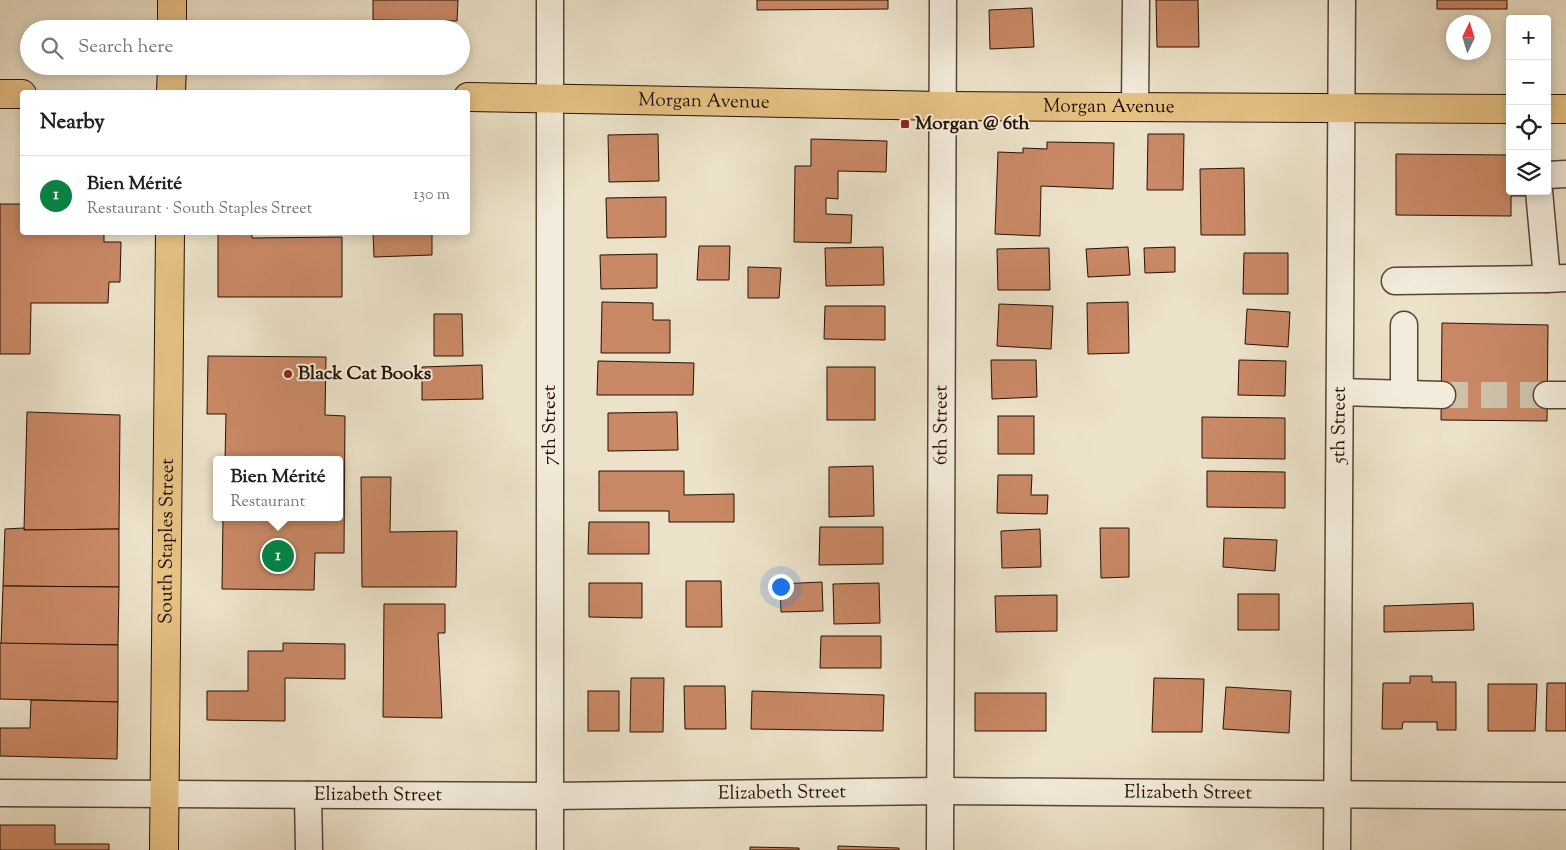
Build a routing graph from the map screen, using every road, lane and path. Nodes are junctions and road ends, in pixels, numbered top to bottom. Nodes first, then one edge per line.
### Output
1 (172, 0) edge
2 (550, 0) edge
3 (943, 0) edge
4 (1136, 0) edge
5 (1342, 0) edge
6 (172, 20) edge
7 (172, 75) edge
8 (172, 90) edge
9 (0, 94) edge
10 (20, 94) edge
11 (470, 97) edge
12 (550, 98) junction
13 (942, 106) junction
14 (1135, 106) junction
15 (1342, 108) junction
16 (1506, 109) edge
17 (1551, 109) edge
18 (1566, 109) edge
19 (1566, 174) edge
20 (1551, 175) edge
21 (1540, 195) edge
22 (170, 235) edge
23 (1556, 279) edge
24 (1395, 280) dead end
25 (1404, 325) dead end
26 (1340, 392) junction
27 (1404, 394) junction
28 (1442, 395) tunnel mouth
29 (940, 791) junction
30 (0, 793) edge
31 (164, 794) junction
32 (308, 795) junction
33 (1338, 795) junction
34 (551, 796) junction
35 (1566, 796) edge
36 (164, 850) edge
37 (309, 850) edge
38 (550, 850) edge
39 (940, 850) edge
40 (1337, 850) edge

1 - 6 main road
2 - 12 street, 7th Street
3 - 13 street, 6th Street
4 - 14 street
5 - 15 street, 5th Street
7 - 8 main road
9 - 10 main road
11 - 12 main road, Morgan Avenue
12 - 13 main road, Morgan Avenue
12 - 34 street, 7th Street
13 - 14 main road, Morgan Avenue
13 - 29 street, 6th Street
14 - 15 main road, Morgan Avenue
15 - 16 main road, Morgan Avenue
15 - 26 street, 5th Street
17 - 18 main road
19 - 20 street
21 - 23 street
22 - 31 main road, South Staples Street
23 - 24 street
25 - 27 street
26 - 27 street
26 - 33 street, 5th Street
27 - 28 street
29 - 33 street, Elizabeth Street
29 - 34 street, Elizabeth Street
29 - 39 street, 6th Street
30 - 31 street, Elizabeth Street
31 - 32 street, Elizabeth Street
31 - 36 main road, South Staples Street
32 - 34 street, Elizabeth Street
32 - 37 street
33 - 35 street, Elizabeth Street
33 - 40 street, 5th Street
34 - 38 street, 7th Street

